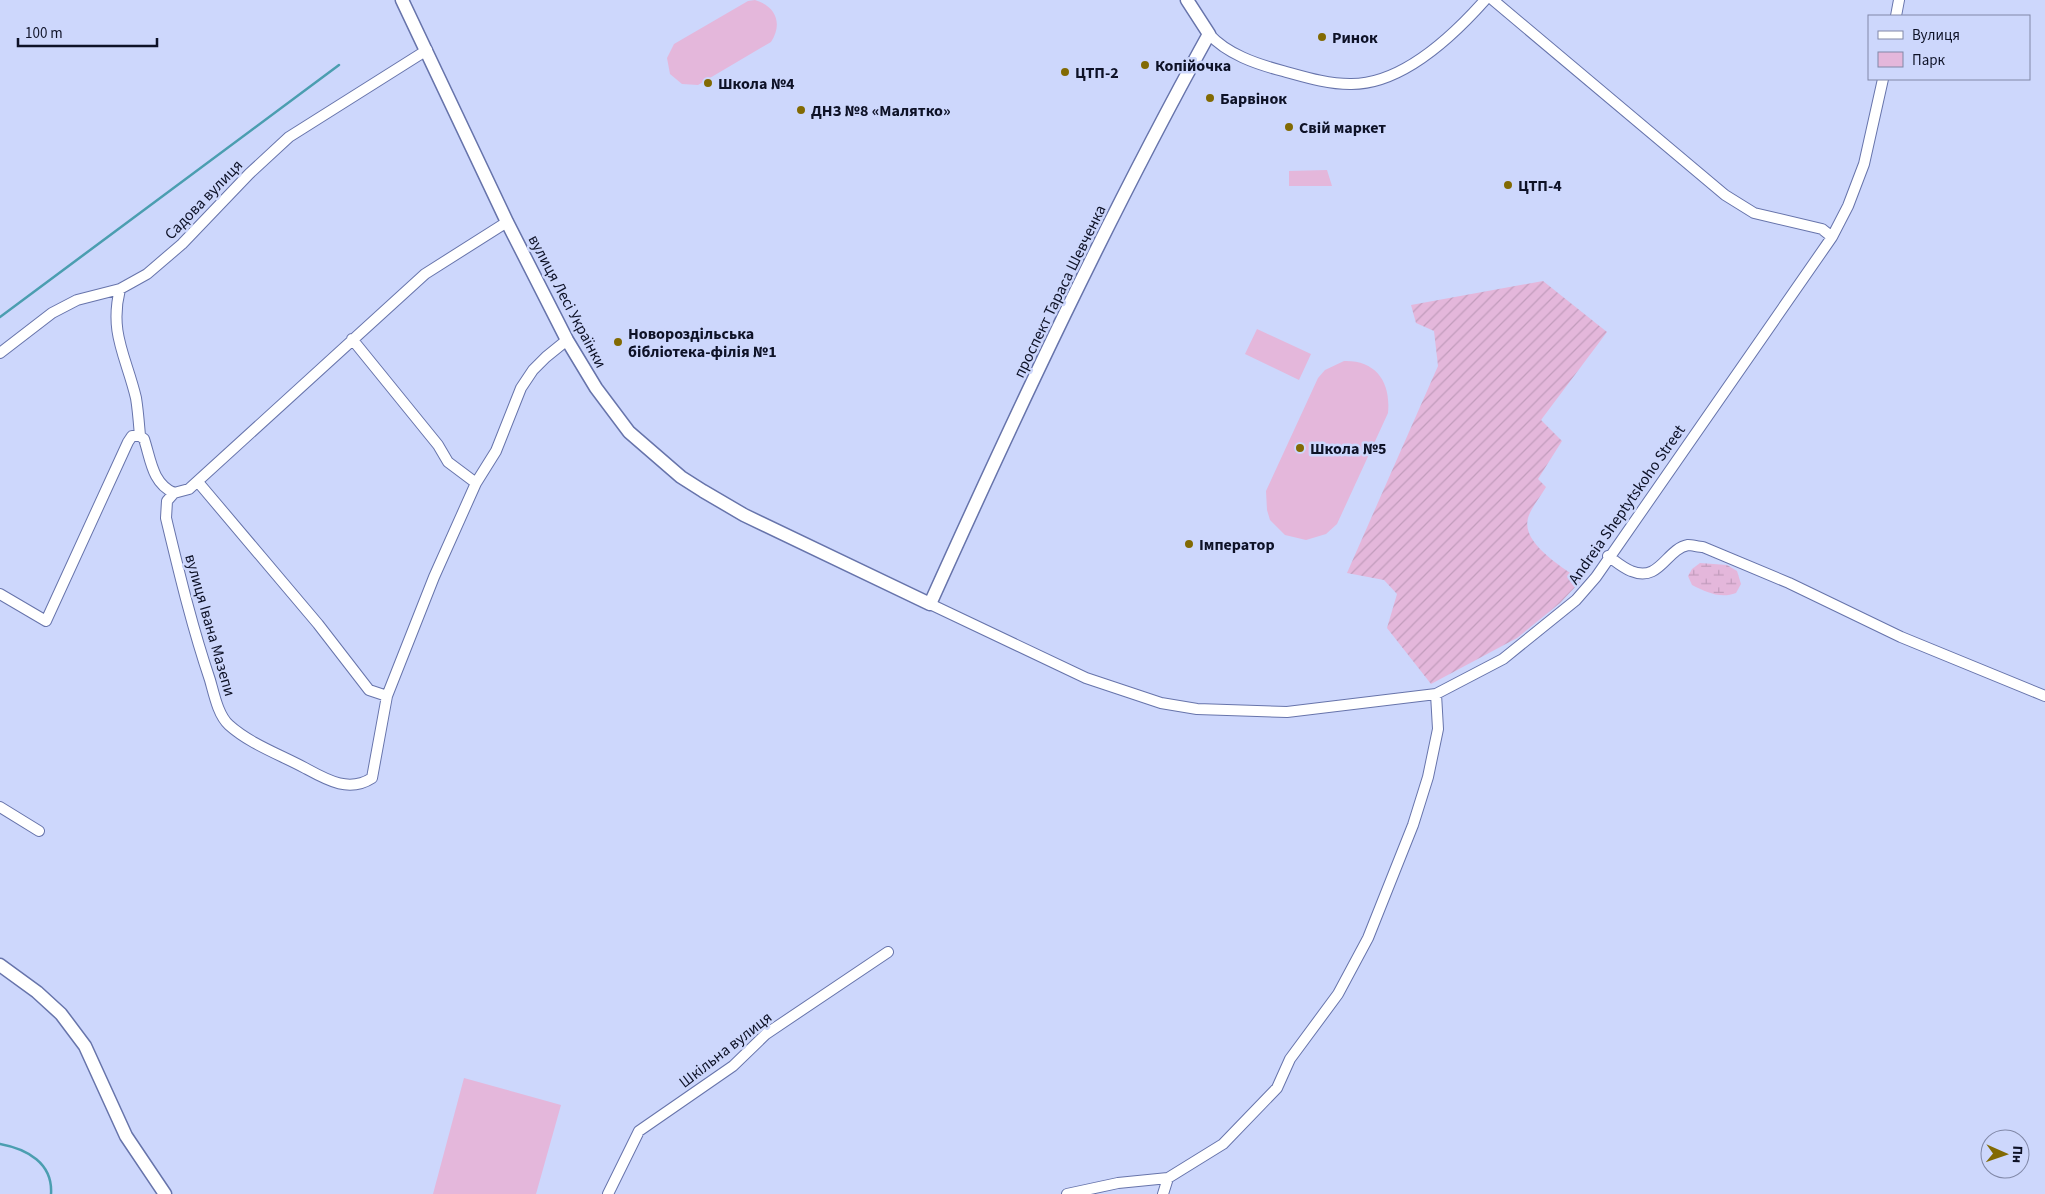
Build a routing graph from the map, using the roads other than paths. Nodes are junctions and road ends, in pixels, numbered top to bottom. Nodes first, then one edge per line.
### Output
1 (1187, 0) edge
2 (1485, 0) edge
3 (1493, 0) edge
4 (1899, 0) edge
5 (404, 1) edge
6 (1896, 15) edge
7 (1209, 34) junction
8 (424, 52) junction
9 (1883, 80) edge
10 (504, 224) junction
11 (1832, 237) junction
12 (120, 289) junction
13 (352, 339) junction
14 (567, 340) junction
15 (0, 353) edge
16 (140, 436) junction
17 (198, 482) junction
18 (476, 483) junction
19 (174, 493) junction
20 (1608, 556) junction
21 (0, 594) edge
22 (930, 604) junction
23 (1436, 694) junction
24 (387, 696) junction
25 (2045, 696) edge
26 (0, 807) edge
27 (39, 831) dead end
28 (888, 952) dead end
29 (0, 966) edge
30 (1168, 1178) junction
31 (165, 1194) edge
32 (608, 1194) edge
33 (1067, 1194) edge
34 (1163, 1194) edge

1 - 7 street
2 - 7 street
3 - 11 street
4 - 6 street
5 - 8 street, вулиця Лесі Українки
7 - 22 street, проспект Тараса Шевченка
8 - 10 street, вулиця Лесі Українки
8 - 12 street, Садова вулиця
9 - 11 street, Andreia Sheptytskoho Street
10 - 13 street
10 - 14 street, вулиця Лесі Українки
11 - 20 street, Andreia Sheptytskoho Street
12 - 15 street, Садова вулиця
12 - 16 street
13 - 17 street
13 - 18 street
14 - 18 street
14 - 22 street, вулиця Лесі Українки
16 - 19 street
16 - 21 street
17 - 19 street
17 - 24 street
18 - 24 street
19 - 24 street, вулиця Івана Мазепи
20 - 23 street, Andreia Sheptytskoho Street
20 - 25 street
22 - 23 street, Andreia Sheptytskoho Street
23 - 30 street
26 - 27 street
28 - 32 street, Шкільна вулиця
29 - 31 street
30 - 33 street
30 - 34 street

